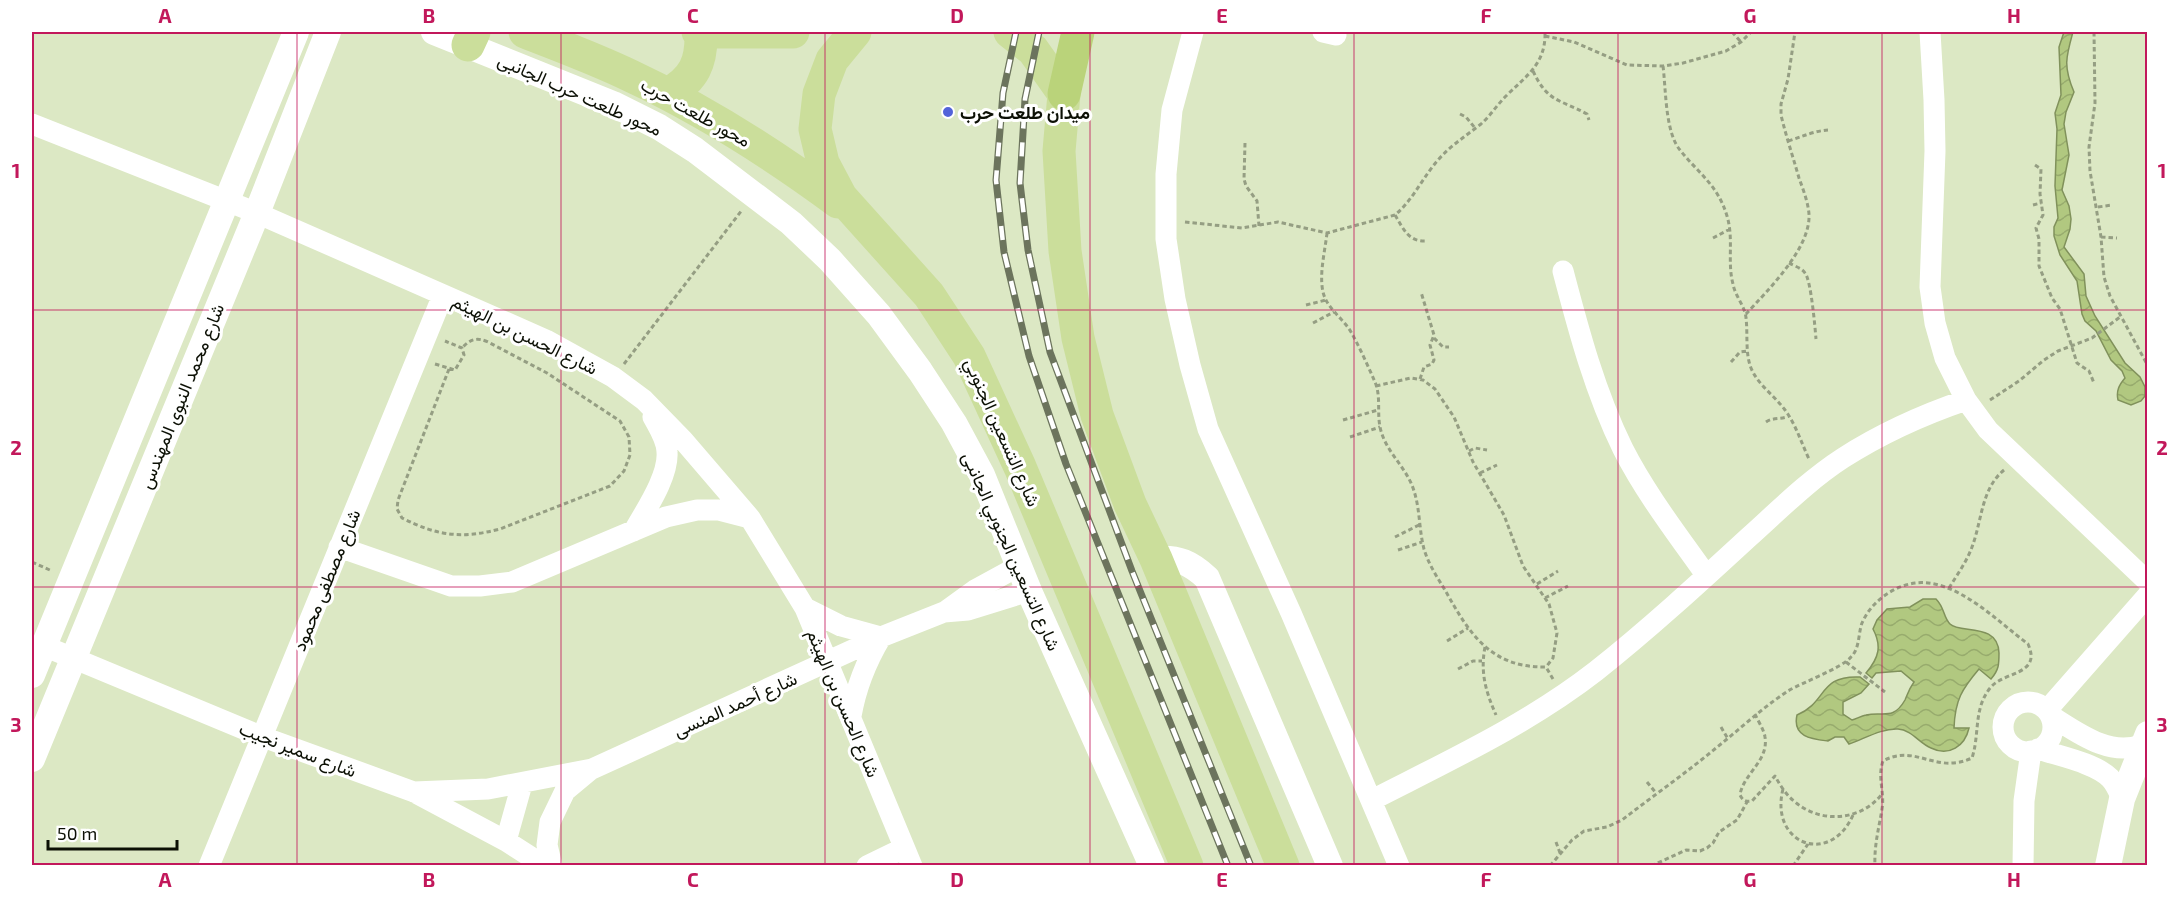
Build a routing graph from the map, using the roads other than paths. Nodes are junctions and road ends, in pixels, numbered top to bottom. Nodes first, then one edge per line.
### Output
1 (296, 32) edge
2 (328, 32) edge
3 (434, 32) edge
4 (525, 32) edge
5 (700, 32) edge
6 (793, 32) edge
7 (855, 32) edge
8 (1010, 32) edge
9 (1078, 32) edge
10 (1193, 32) edge
11 (1930, 32) edge
12 (471, 38) edge
13 (668, 94) junction
14 (1064, 94) junction
15 (34, 131) edge
16 (226, 202) junction
17 (256, 213) junction
18 (855, 214) junction
19 (830, 260) joint
20 (1563, 271) dead end
21 (443, 295) junction
22 (644, 400) junction
23 (1969, 405) junction
24 (750, 518) junction
25 (634, 531) junction
26 (339, 547) junction
27 (1156, 559) junction
28 (1019, 566) junction
29 (1707, 575) junction
30 (2148, 582) edge
31 (1029, 591) junction
32 (2148, 595) edge
33 (805, 608) junction
34 (944, 612) junction
35 (881, 637) junction
36 (44, 646) junction
37 (74, 659) junction
38 (827, 663) junction
39 (32, 675) edge
40 (2049, 713) junction
41 (851, 716) junction
42 (263, 737) junction
43 (2145, 739) edge
44 (2035, 750) junction
45 (32, 759) edge
46 (592, 769) junction
47 (522, 784) junction
48 (414, 792) junction
49 (2122, 799) junction
50 (1372, 800) junction
51 (506, 841) junction
52 (908, 857) edge
53 (209, 866) edge
54 (545, 866) edge
55 (552, 866) edge
56 (867, 866) edge
57 (1152, 866) edge
58 (1187, 866) edge
59 (1283, 866) edge
60 (1330, 866) edge
61 (1399, 866) edge
62 (2023, 866) edge
63 (2108, 866) edge

1 - 16 street, شارع محمد النبوى المهندس
2 - 17 street, شارع محمد النبوى المهندس
3 - 12 street, محور طلعت حرب الجانبى
4 - 13 main road, محور طلعت حرب
5 - 6 main road
5 - 13 main road
7 - 18 main road, شارع التسعين الجنوبي
8 - 14 main road
9 - 14 highway
10 - 50 street
11 - 23 street
12 - 19 street, محور طلعت حرب الجانبى
13 - 18 main road, محور طلعت حرب
14 - 27 main road
15 - 16 street, شارع الحسن بن الهيثم
16 - 17 street, شارع الحسن بن الهيثم
16 - 36 street, شارع محمد النبوى المهندس
17 - 21 street, شارع الحسن بن الهيثم
17 - 37 street, شارع محمد النبوى المهندس
18 - 58 main road, شارع التسعين الجنوبي
19 - 28 street, شارع التسعين الجنوبي الجانبى
20 - 29 street
21 - 22 street, شارع الحسن بن الهيثم
21 - 26 street, شارع مصطفى محمود
22 - 24 street, شارع الحسن بن الهيثم
22 - 25 street
23 - 29 street
23 - 30 street
24 - 25 street
24 - 33 street, شارع الحسن بن الهيثم
25 - 26 street
26 - 42 street, شارع مصطفى محمود
27 - 59 main road
27 - 60 street
28 - 31 street, شارع التسعين الجنوبي الجانبى
28 - 34 street, شارع أحمد المنسى
29 - 50 street
31 - 34 street, شارع أحمد المنسى
31 - 57 street, شارع التسعين الجنوبي الجانبى
32 - 40 street
33 - 35 street
33 - 38 street, شارع الحسن بن الهيثم
34 - 35 street, شارع أحمد المنسى
35 - 38 street, شارع أحمد المنسى
35 - 41 street
36 - 37 street, شارع سمير نجيب
36 - 39 street, شارع محمد النبوى المهندس
37 - 42 street, شارع سمير نجيب
37 - 45 street, شارع محمد النبوى المهندس
38 - 41 street, شارع الحسن بن الهيثم
38 - 46 street, شارع أحمد المنسى
40 - 43 street
40 - 44 street
40 - 44 street
41 - 52 street, شارع الحسن بن الهيثم
42 - 48 street, شارع سمير نجيب
42 - 53 street, شارع مصطفى محمود
43 - 49 street
44 - 49 street
44 - 62 street
46 - 47 street, شارع أحمد المنسى
46 - 55 street, شارع أحمد المنسى
47 - 48 street, شارع أحمد المنسى
47 - 51 street
48 - 51 street, شارع سمير نجيب
49 - 63 street
50 - 61 street
51 - 54 street, شارع سمير نجيب
52 - 56 street

